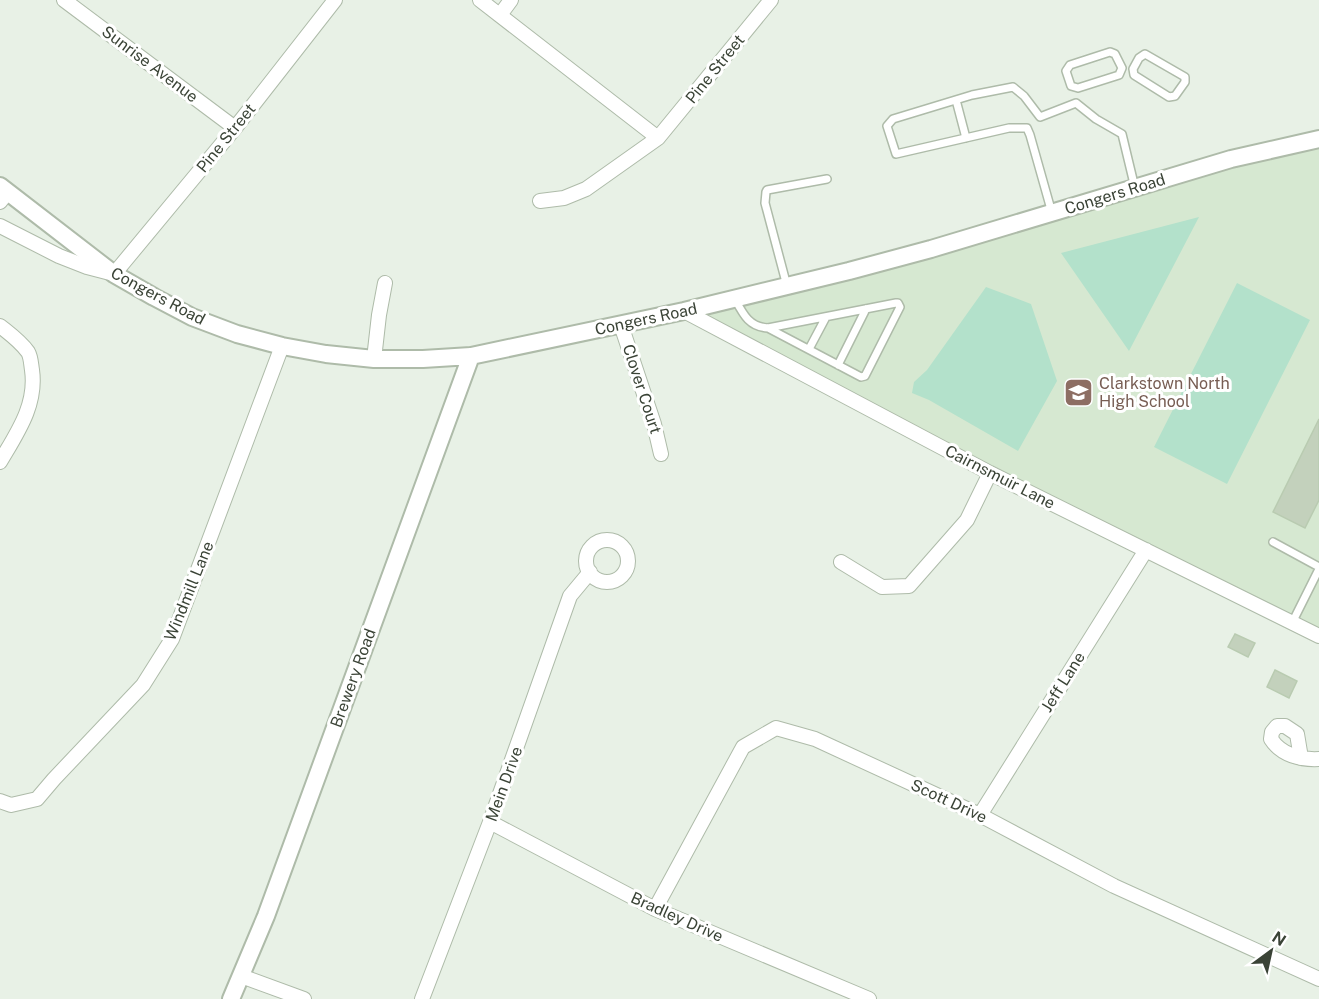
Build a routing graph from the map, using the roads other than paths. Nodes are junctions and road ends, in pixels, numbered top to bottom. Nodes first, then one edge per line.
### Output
1 (64, 0) edge
2 (335, 0) edge
3 (480, 0) edge
4 (511, 0) edge
5 (771, 0) edge
6 (500, 15) junction
7 (1122, 68) junction
8 (1132, 69) junction
9 (1077, 88) junction
10 (956, 100) junction
11 (1076, 103) junction
12 (1040, 117) junction
13 (235, 128) junction
14 (1027, 128) junction
15 (658, 138) junction
16 (966, 138) junction
17 (1319, 139) edge
18 (827, 179) dead end
19 (1135, 188) junction
20 (3, 193) edge
21 (540, 201) dead end
22 (1052, 213) junction
23 (0, 226) edge
24 (114, 274) junction
25 (385, 283) dead end
26 (787, 286) junction
27 (735, 299) junction
28 (866, 309) junction
29 (684, 311) junction
30 (826, 317) junction
31 (621, 325) junction
32 (0, 326) edge
33 (768, 328) junction
34 (282, 346) junction
35 (809, 349) junction
36 (471, 356) junction
37 (374, 359) junction
38 (838, 364) junction
39 (661, 454) dead end
40 (0, 462) edge
41 (990, 473) junction
42 (1273, 542) dead end
43 (1146, 550) junction
44 (841, 562) dead end
45 (1319, 568) edge
46 (590, 572) dead end
47 (1316, 580) edge
48 (1292, 623) junction
49 (1319, 636) edge
50 (1301, 758) dead end
51 (1319, 759) edge
52 (0, 801) edge
53 (980, 815) junction
54 (490, 822) junction
55 (655, 909) junction
56 (241, 976) junction
57 (1319, 979) edge
58 (231, 999) edge
59 (304, 999) edge
60 (422, 999) edge
61 (869, 999) edge

1 - 13 street, Sunrise Avenue
2 - 13 street, Pine Street
3 - 6 street
4 - 6 street
5 - 15 street, Pine Street
6 - 15 street
7 - 8 lane
7 - 9 lane
7 - 9 lane
8 - 8 lane
9 - 11 lane
10 - 12 lane
10 - 16 lane
10 - 16 lane
11 - 12 lane
11 - 19 lane
12 - 14 lane
13 - 24 street, Pine Street
14 - 16 lane
14 - 22 lane
15 - 21 street, Pine Street
17 - 19 street, Congers Road
18 - 26 lane
19 - 22 street, Congers Road
20 - 24 street, Congers Road
22 - 26 street, Congers Road
23 - 24 street
24 - 34 street, Congers Road
25 - 37 street
26 - 27 street, Congers Road
27 - 29 street, Congers Road
27 - 33 lane
28 - 30 lane
28 - 38 lane
28 - 38 lane
29 - 31 street, Congers Road
29 - 41 street, Cairnsmuir Lane
30 - 33 lane
30 - 35 lane
31 - 36 street, Congers Road
31 - 39 street, Clover Court
32 - 40 street
33 - 35 lane
34 - 37 street, Congers Road
34 - 52 street, Windmill Lane
35 - 38 lane
36 - 37 street, Congers Road
36 - 56 street, Brewery Road
41 - 43 street, Cairnsmuir Lane
41 - 44 street
42 - 45 lane
43 - 48 street, Cairnsmuir Lane
43 - 53 street, Jeff Lane
45 - 47 lane
46 - 54 street, Mein Drive
47 - 48 lane
48 - 49 street, Cairnsmuir Lane
50 - 51 street
53 - 55 street, Scott Drive
53 - 57 street, Scott Drive
54 - 55 street, Bradley Drive
54 - 60 street, Mein Drive
55 - 61 street, Bradley Drive
56 - 58 street, Brewery Road
56 - 59 street

